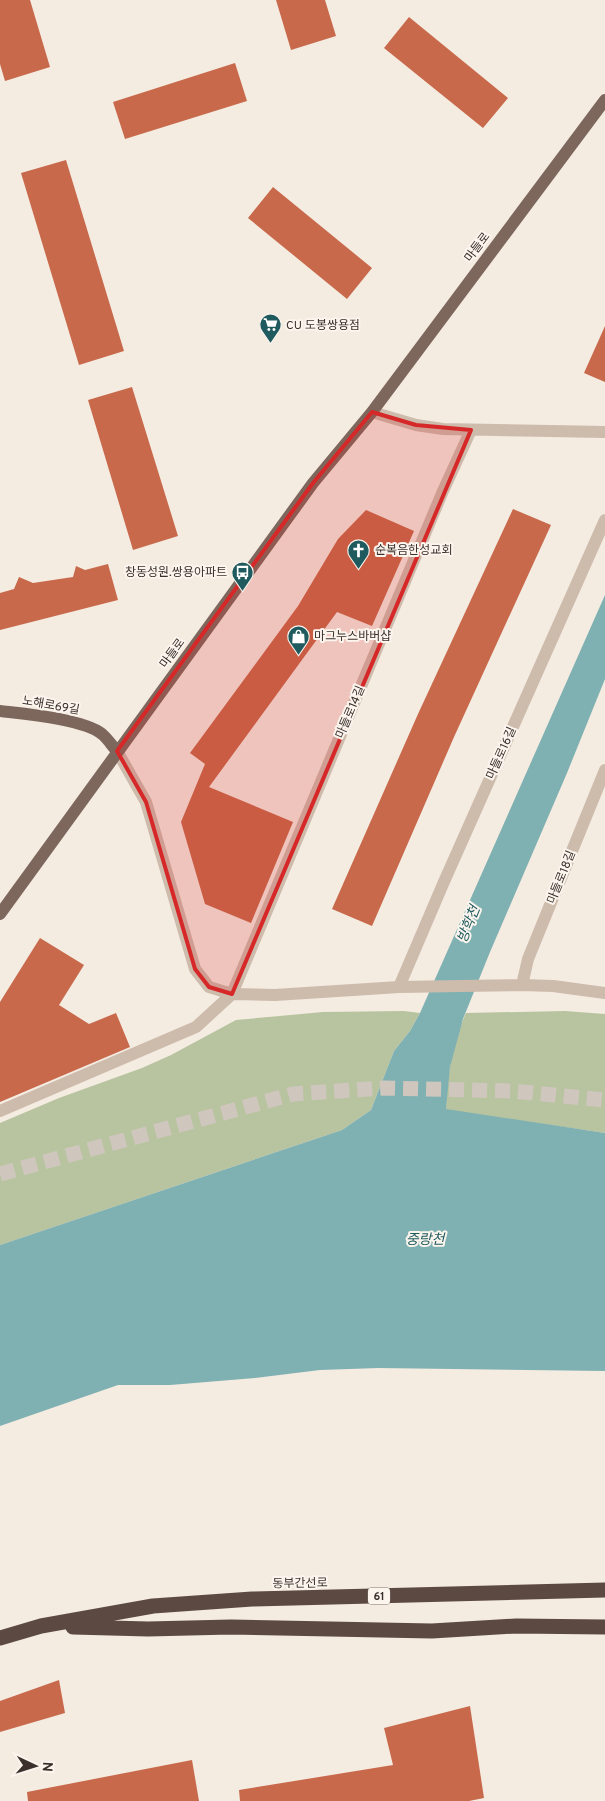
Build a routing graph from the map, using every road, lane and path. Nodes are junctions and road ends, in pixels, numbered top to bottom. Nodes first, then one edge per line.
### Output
1 (605, 100) edge
2 (372, 412) junction
3 (471, 430) junction
4 (605, 432) edge
5 (605, 520) edge
6 (0, 711) edge
7 (117, 751) junction
8 (605, 770) edge
9 (0, 914) edge
10 (522, 985) junction
11 (399, 987) junction
12 (605, 993) edge
13 (232, 994) junction
14 (0, 1110) edge
15 (605, 1590) edge
16 (41, 1626) junction
17 (605, 1627) edge
18 (0, 1638) edge

1 - 2 main road, 마들로
2 - 3 street
2 - 7 main road, 마들로
3 - 4 street
3 - 13 street, 마들로14길
5 - 11 street, 마들로16길
6 - 7 main road, 노해로69길
7 - 9 main road, 마들로
7 - 13 street
8 - 10 street, 마들로18길
10 - 11 street
10 - 12 street
11 - 13 street
13 - 14 street
15 - 16 highway, 동부간선로 / 61
16 - 17 highway
16 - 18 highway, 동부간선로 / 61

